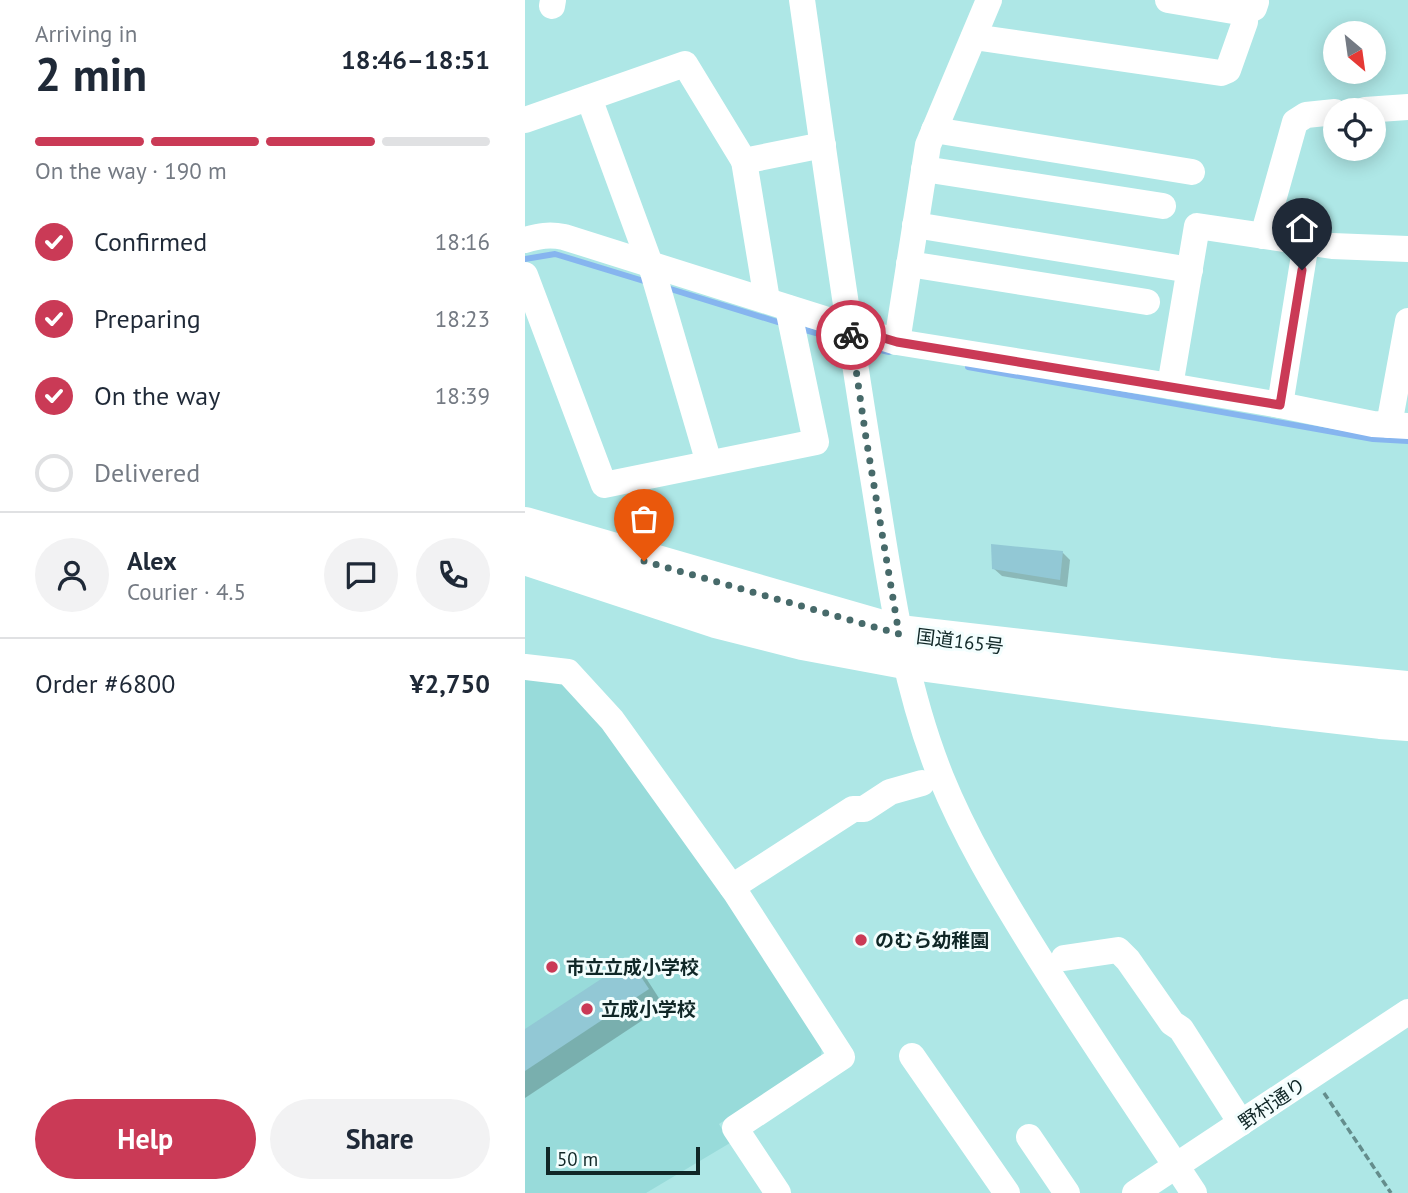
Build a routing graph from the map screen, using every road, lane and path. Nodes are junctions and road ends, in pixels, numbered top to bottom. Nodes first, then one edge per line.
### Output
1 (802, 0) edge
2 (989, 0) edge
3 (1168, 0) edge
4 (1251, 6) edge
5 (974, 37) junction
6 (589, 98) junction
7 (1408, 107) edge
8 (1386, 109) edge
9 (1323, 113) edge
10 (525, 120) edge
11 (935, 130) junction
12 (823, 145) junction
13 (744, 161) junction
14 (924, 169) junction
15 (1192, 172) dead end
16 (1163, 206) dead end
17 (915, 225) junction
18 (1263, 236) junction
19 (525, 240) edge
20 (1306, 243) junction
21 (1408, 249) edge
22 (909, 264) junction
23 (1190, 270) junction
24 (525, 275) edge
25 (654, 277) junction
26 (1147, 302) dead end
27 (785, 315) junction
28 (1408, 321) edge
29 (852, 340) junction
30 (897, 342) junction
31 (1170, 386) junction
32 (1280, 405) junction
33 (1399, 425) edge
34 (709, 463) junction
35 (525, 526) edge
36 (525, 556) edge
37 (902, 647) junction
38 (525, 667) edge
39 (1408, 690) edge
40 (1408, 722) edge
41 (922, 783) dead end
42 (732, 887) junction
43 (1064, 958) dead end
44 (1408, 1012) edge
45 (912, 1056) dead end
46 (1313, 1075) junction
47 (1241, 1123) junction
48 (1029, 1137) dead end
49 (1177, 1166) junction
50 (778, 1193) edge
51 (1007, 1193) edge
52 (1067, 1193) edge
53 (1135, 1193) edge
54 (1194, 1193) edge
55 (1391, 1193) edge

1 - 12 street
2 - 5 street
3 - 4 street
4 - 5 street
5 - 11 street
6 - 10 street
6 - 13 street
6 - 25 street
7 - 8 street
9 - 18 street
11 - 14 street
11 - 15 street
12 - 13 street
12 - 29 street
13 - 27 street
14 - 16 street
14 - 17 street
17 - 22 street
17 - 23 street
18 - 20 street
18 - 23 street
19 - 25 street
20 - 21 street
20 - 32 street
22 - 26 street
22 - 30 street
23 - 31 street
24 - 34 street
25 - 27 street
25 - 34 street
27 - 29 street
27 - 34 street
28 - 33 street
29 - 30 street
29 - 37 street
30 - 31 street
31 - 32 street
32 - 33 street
35 - 37 highway, 国道165号
36 - 37 highway, 国道165号
37 - 39 highway, 国道165号
37 - 40 highway, 国道165号
37 - 49 street
38 - 42 street
41 - 42 street
42 - 50 street
43 - 47 street
44 - 46 street, 野村通り
45 - 51 street
46 - 47 street, 野村通り
46 - 55 path
47 - 49 street, 野村通り
48 - 52 street
49 - 53 street, 野村通り
49 - 54 street

